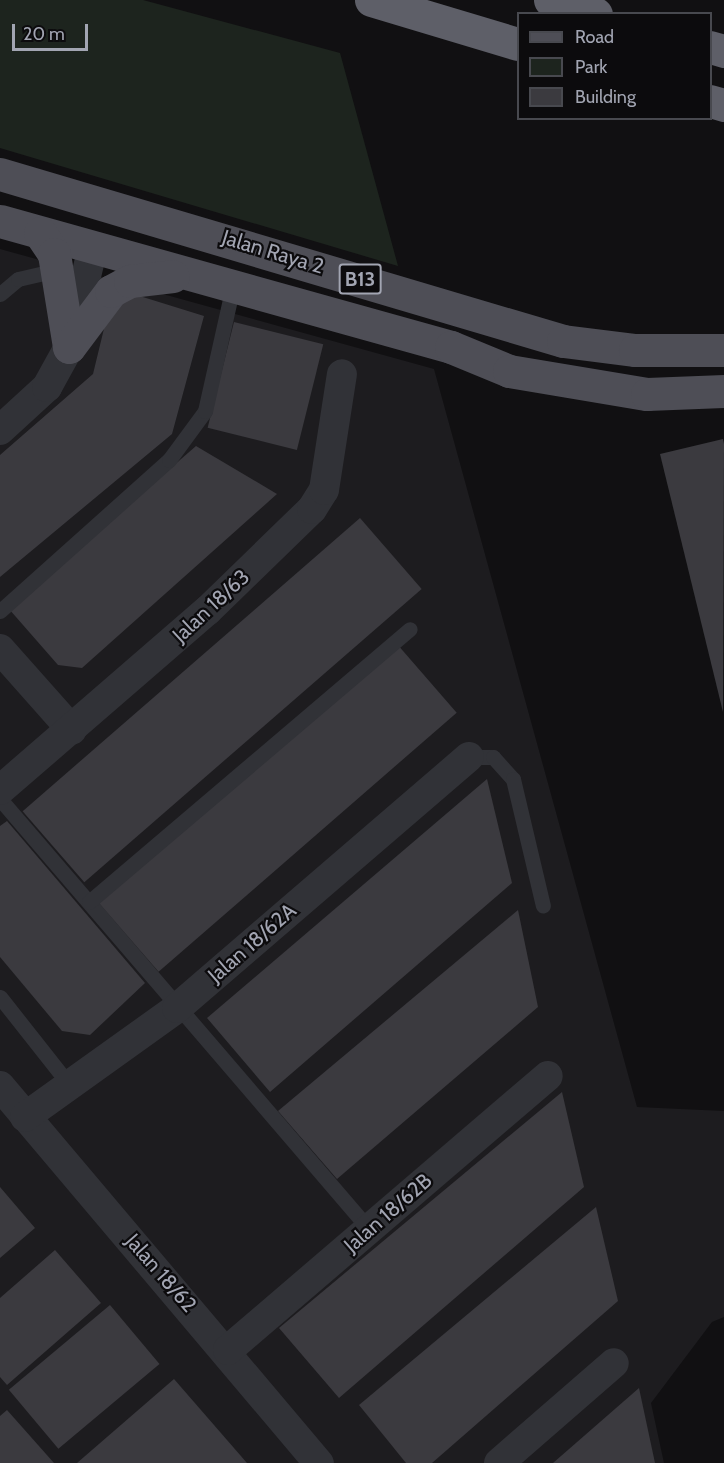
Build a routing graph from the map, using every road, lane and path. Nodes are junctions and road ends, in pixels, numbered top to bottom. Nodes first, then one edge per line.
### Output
1 (371, 0) edge
2 (550, 0) edge
3 (589, 12) edge
4 (517, 43) edge
5 (0, 174) edge
6 (0, 178) edge
7 (0, 221) edge
8 (185, 227) junction
9 (40, 233) junction
10 (92, 253) junction
11 (57, 270) junction
12 (193, 275) junction
13 (233, 286) junction
14 (0, 294) edge
15 (69, 347) junction
16 (721, 354) edge
17 (342, 374) dead end
18 (724, 391) edge
19 (688, 395) junction
20 (724, 417) edge
21 (0, 430) edge
22 (0, 611) edge
23 (410, 629) dead end
24 (0, 649) edge
25 (72, 730) junction
26 (469, 757) joint
27 (0, 790) edge
28 (0, 799) edge
29 (89, 902) junction
30 (543, 906) dead end
31 (0, 997) edge
32 (177, 1008) junction
33 (548, 1076) dead end
34 (68, 1083) junction
35 (0, 1086) edge
36 (26, 1117) junction
37 (369, 1230) junction
38 (228, 1350) junction
39 (614, 1363) dead end
40 (319, 1463) edge
41 (499, 1463) edge

1 - 4 highway
2 - 3 highway
5 - 8 main road, Jalan Raya 2 / B13
6 - 10 main road
7 - 9 main road, Jalan Raya 2 / B13
8 - 10 main road
8 - 16 main road, Jalan Raya 2 / B13
9 - 10 main road, Jalan Raya 2 / B13
9 - 11 main road
10 - 12 main road, Jalan Raya 2 / B13
10 - 15 street
11 - 14 lane
11 - 15 main road
12 - 13 main road, Jalan Raya 2 / B13
12 - 15 main road
13 - 19 main road, Jalan Raya 2 / B13
13 - 22 lane
15 - 21 street
17 - 25 street, Jalan 18/63
18 - 19 main road, Jalan Raya 2 / B13
19 - 20 main road
23 - 29 lane
24 - 25 street
25 - 27 street, Jalan 18/63
26 - 30 lane
26 - 32 street, Jalan 18/62A
28 - 29 lane
29 - 32 lane
31 - 34 lane
32 - 34 street, Jalan 18/62A
32 - 37 lane
33 - 37 street, Jalan 18/62B
34 - 36 street, Jalan 18/62A
35 - 36 street, Jalan 18/62
36 - 38 street, Jalan 18/62
37 - 38 street, Jalan 18/62B
38 - 40 street, Jalan 18/62
39 - 41 street

